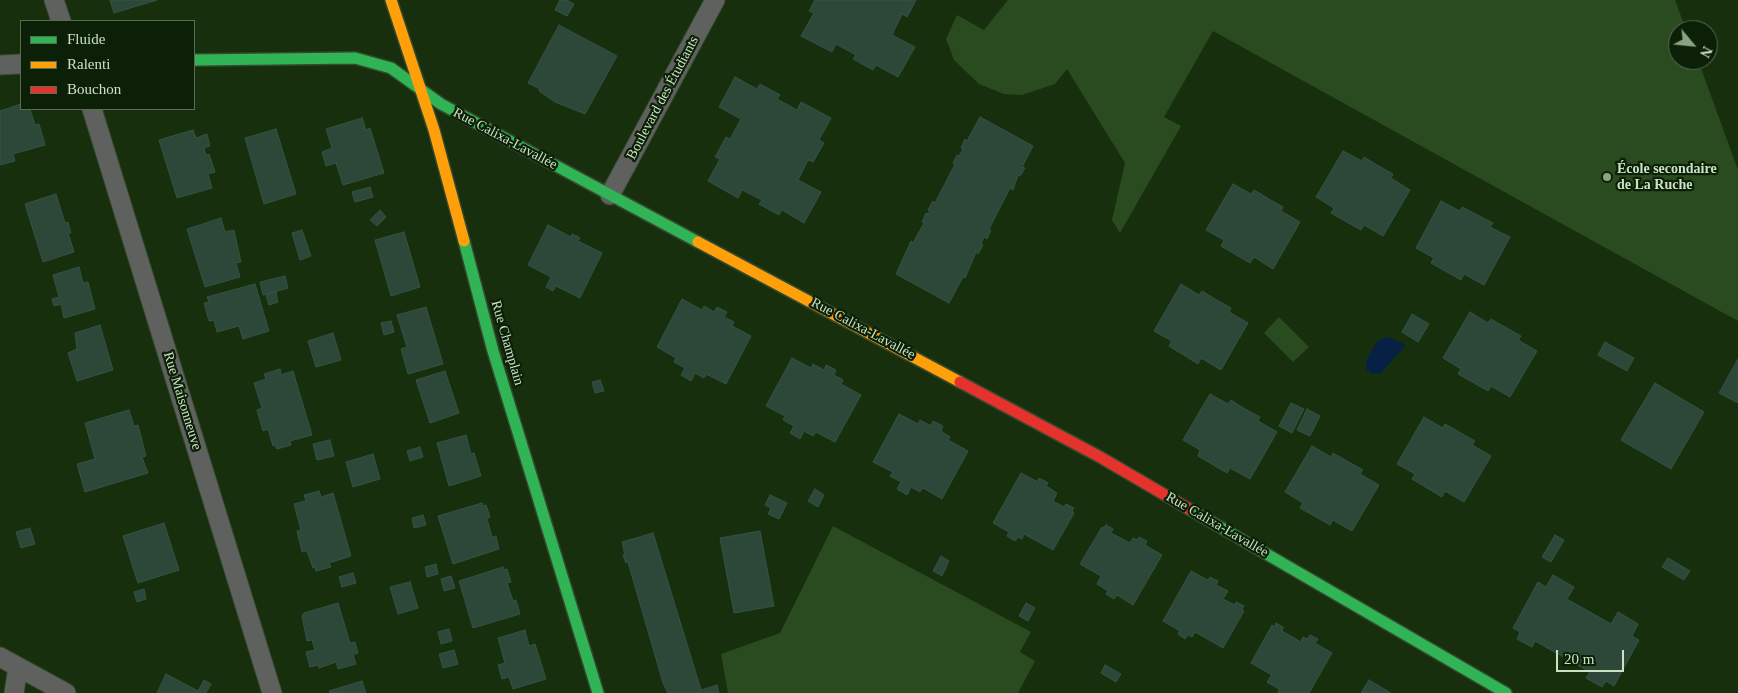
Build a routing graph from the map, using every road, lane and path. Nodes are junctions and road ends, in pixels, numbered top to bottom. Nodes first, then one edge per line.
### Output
1 (54, 0) edge
2 (391, 0) edge
3 (715, 0) edge
4 (61, 20) edge
5 (195, 60) edge
6 (0, 64) edge
7 (20, 64) edge
8 (420, 89) junction
9 (92, 110) edge
10 (610, 195) junction
11 (0, 657) edge
12 (18, 667) junction
13 (14, 693) edge
14 (66, 693) edge
15 (272, 693) edge
16 (598, 693) edge
17 (1506, 693) edge

1 - 4 street
2 - 8 street, Rue Champlain
3 - 10 street, Boulevard des Étudiants
5 - 8 street, Rue Calixa-Lavallée
6 - 7 street
8 - 10 street, Rue Calixa-Lavallée
8 - 16 street, Rue Champlain
9 - 15 street, Rue Maisonneuve
10 - 17 street, Rue Calixa-Lavallée
11 - 12 street
12 - 13 street
12 - 14 street

